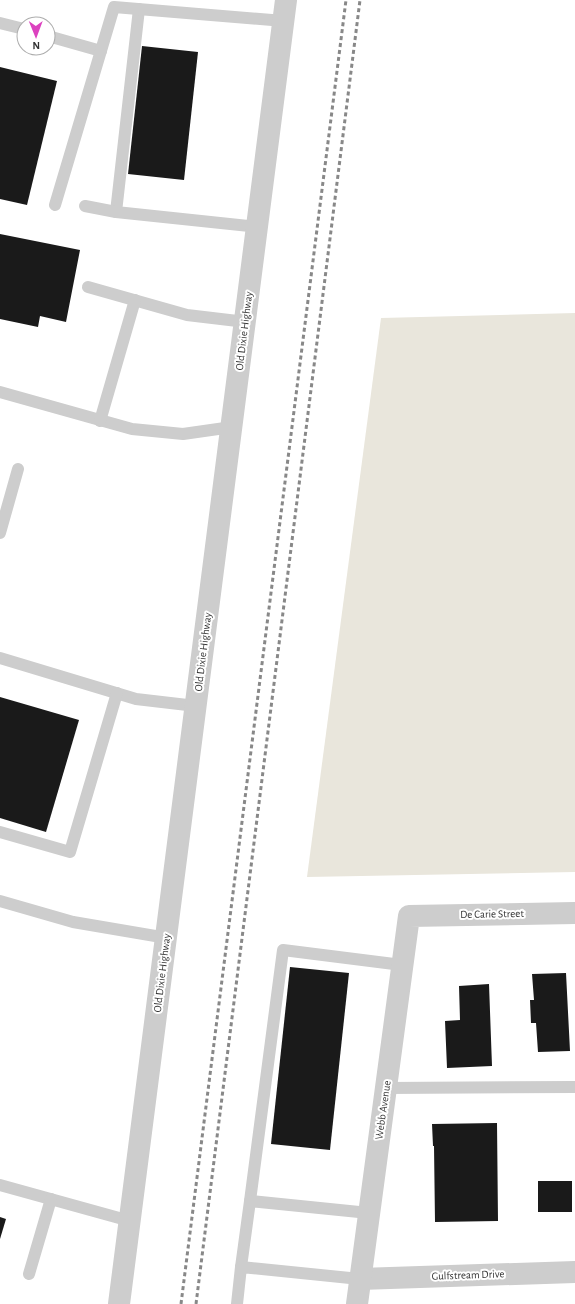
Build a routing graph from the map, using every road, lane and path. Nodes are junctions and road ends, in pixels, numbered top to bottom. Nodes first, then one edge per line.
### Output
1 (115, 3) edge
2 (139, 9) junction
3 (285, 10) edge
4 (0, 23) edge
5 (16, 28) edge
6 (56, 38) edge
7 (101, 51) junction
8 (55, 205) dead end
9 (85, 206) dead end
10 (116, 212) junction
11 (258, 227) junction
12 (88, 287) dead end
13 (135, 300) junction
14 (246, 322) junction
15 (0, 392) edge
16 (100, 421) junction
17 (232, 426) junction
18 (18, 469) dead end
19 (0, 533) edge
20 (0, 658) edge
21 (117, 693) junction
22 (196, 706) junction
23 (0, 832) edge
24 (0, 901) edge
25 (575, 913) edge
26 (409, 916) joint
27 (167, 938) junction
28 (402, 965) junction
29 (575, 1087) edge
30 (386, 1088) junction
31 (0, 1185) edge
32 (51, 1199) junction
33 (250, 1201) junction
34 (369, 1213) junction
35 (130, 1221) junction
36 (241, 1267) junction
37 (575, 1272) edge
38 (29, 1274) dead end
39 (360, 1279) junction
40 (120, 1304) edge
41 (237, 1304) edge
42 (357, 1304) edge

1 - 2 lane
1 - 7 lane
2 - 3 lane
2 - 10 lane
3 - 11 street, Old Dixie Highway
4 - 5 lane
6 - 7 lane
7 - 8 lane
9 - 10 lane
10 - 11 lane
11 - 14 street, Old Dixie Highway
12 - 13 lane
13 - 14 lane
13 - 16 lane
14 - 17 street, Old Dixie Highway
15 - 16 lane
16 - 17 lane
17 - 22 street, Old Dixie Highway
18 - 19 lane
20 - 21 lane
21 - 22 lane
21 - 23 lane
22 - 27 street, Old Dixie Highway
24 - 27 lane
25 - 26 street, De Carie Street
26 - 28 street, Webb Avenue
27 - 35 street, Old Dixie Highway
28 - 30 street, Webb Avenue
28 - 33 lane
29 - 30 lane
30 - 34 street, Webb Avenue
31 - 32 lane
32 - 35 lane
32 - 38 lane
33 - 34 lane
33 - 36 lane
34 - 39 street, Webb Avenue
35 - 40 street, Old Dixie Highway
36 - 39 lane
36 - 41 lane
37 - 39 street, Gulfstream Drive
39 - 42 street, Webb Avenue

